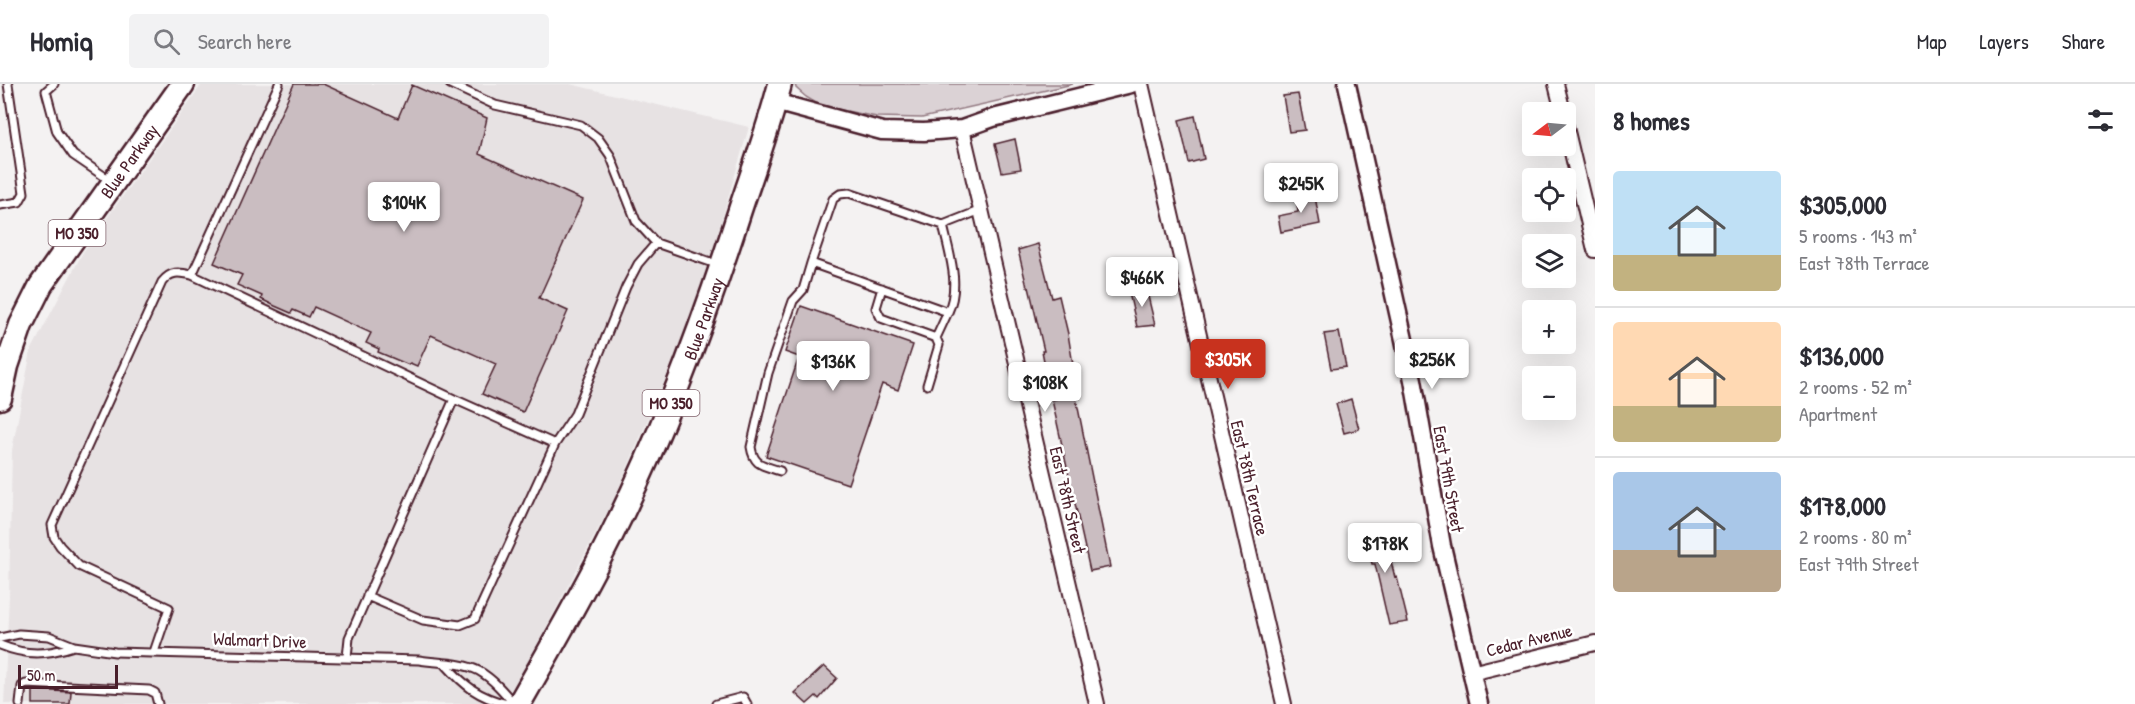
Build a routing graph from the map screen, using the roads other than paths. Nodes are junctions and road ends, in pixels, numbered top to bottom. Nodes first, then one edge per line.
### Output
1 (8, 84) edge
2 (44, 84) edge
3 (54, 84) edge
4 (183, 84) edge
5 (279, 84) edge
6 (450, 84) edge
7 (1131, 84) edge
8 (1141, 84) edge
9 (1347, 84) edge
10 (1556, 84) edge
11 (46, 92) junction
12 (777, 93) edge
13 (1560, 102) edge
14 (962, 129) junction
15 (1573, 156) edge
16 (113, 182) junction
17 (0, 205) edge
18 (981, 210) junction
19 (943, 225) junction
20 (656, 243) junction
21 (1595, 250) edge
22 (811, 263) junction
23 (722, 266) junction
24 (192, 275) junction
25 (882, 288) junction
26 (948, 312) junction
27 (936, 338) junction
28 (927, 385) dead end
29 (1, 387) edge
30 (454, 399) junction
31 (555, 444) junction
32 (780, 471) dead end
33 (367, 596) junction
34 (0, 638) edge
35 (1595, 643) edge
36 (0, 645) edge
37 (74, 646) junction
38 (154, 652) junction
39 (347, 657) junction
40 (445, 664) junction
41 (1471, 673) junction
42 (20, 704) edge
43 (158, 704) edge
44 (507, 704) edge
45 (517, 704) edge
46 (716, 704) edge
47 (747, 704) edge
48 (1097, 704) edge
49 (1284, 704) edge
50 (1479, 704) edge

1 - 17 lane
2 - 11 lane
3 - 11 lane
4 - 16 highway, Blue Parkway / MO 350
5 - 24 lane
6 - 20 lane
7 - 14 street
8 - 49 street, East 78th Terrace
9 - 41 street, East 79th Street
10 - 13 street
11 - 16 lane
12 - 14 street
12 - 23 highway, Blue Parkway / MO 350
14 - 18 street, East 78th Street
15 - 21 street
16 - 29 highway, Blue Parkway / MO 350
18 - 19 lane
18 - 48 street, East 78th Street
19 - 22 lane
19 - 26 lane
20 - 23 lane
20 - 31 lane
22 - 25 lane
22 - 32 lane
23 - 45 highway, Blue Parkway / MO 350
24 - 30 lane
24 - 38 lane
25 - 26 lane
25 - 27 lane
26 - 27 lane
27 - 28 lane
30 - 31 lane
30 - 33 lane
31 - 33 lane
33 - 39 lane
34 - 37 lane, Walmart Drive
35 - 41 street, Cedar Avenue
36 - 37 lane, Walmart Drive
37 - 38 lane, Walmart Drive
38 - 39 lane, Walmart Drive
39 - 40 lane, Walmart Drive
40 - 44 lane
40 - 45 lane, Walmart Drive
41 - 50 street, East 79th Street
42 - 43 lane
46 - 47 lane

